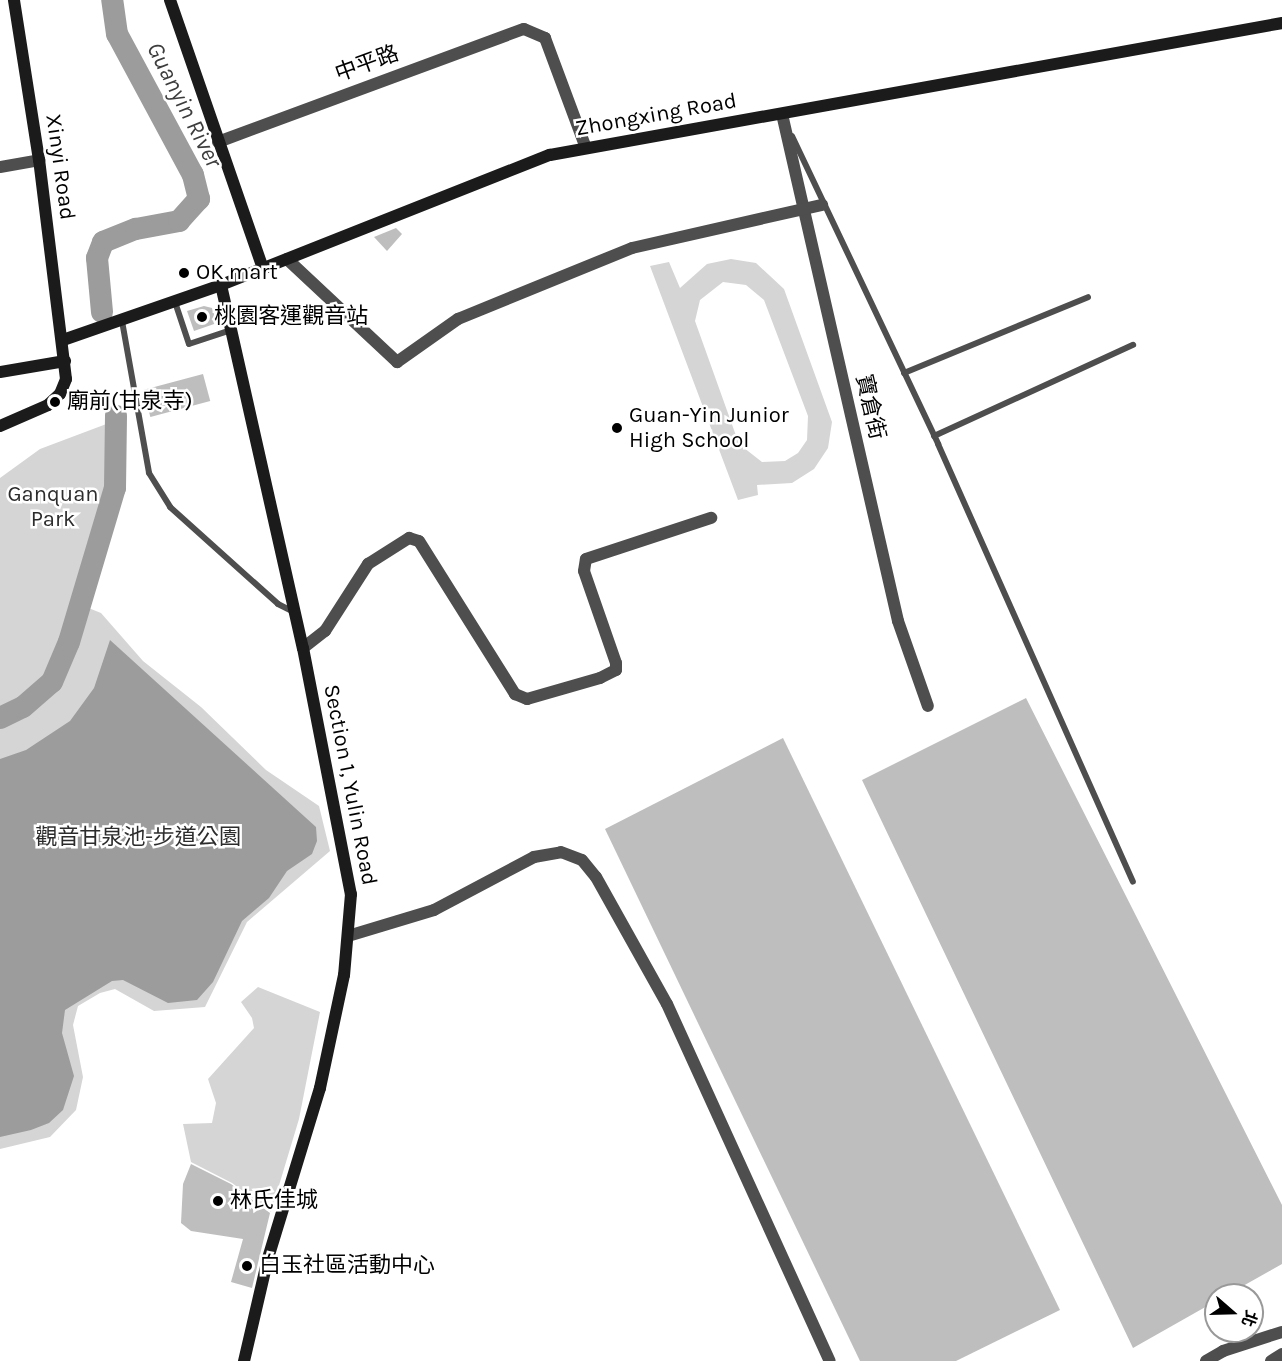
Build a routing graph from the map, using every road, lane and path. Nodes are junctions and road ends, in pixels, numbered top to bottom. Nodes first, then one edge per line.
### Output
1 (14, 0) edge
2 (170, 0) edge
3 (1282, 23) edge
4 (782, 114) junction
5 (218, 142) junction
6 (586, 148) junction
7 (39, 160) junction
8 (0, 167) edge
9 (822, 204) junction
10 (804, 209) junction
11 (287, 259) junction
12 (263, 268) junction
13 (221, 285) junction
14 (1088, 297) dead end
15 (175, 302) junction
16 (122, 321) junction
17 (231, 330) junction
18 (63, 340) junction
19 (1133, 345) dead end
20 (65, 361) junction
21 (0, 372) edge
22 (904, 373) junction
23 (0, 426) edge
24 (934, 436) junction
25 (711, 518) dead end
26 (294, 613) junction
27 (303, 648) junction
28 (928, 706) dead end
29 (1133, 881) dead end
30 (348, 936) junction
31 (1282, 1332) edge
32 (1282, 1354) edge
33 (244, 1361) edge
34 (830, 1361) edge
35 (1206, 1361) edge
36 (1271, 1361) edge

1 - 7 street, Xinyi Road
2 - 5 street
3 - 4 street, Zhongxing Road
4 - 6 street, Zhongxing Road
4 - 9 lane
4 - 10 street, 寶倉街
5 - 6 street, 中平路
5 - 12 street
6 - 11 street, Zhongxing Road
7 - 8 street
7 - 18 street, Xinyi Road
9 - 10 street
9 - 22 lane
10 - 11 street
10 - 28 street, 寶倉街
11 - 12 street, Zhongxing Road
12 - 13 street, Zhongxing Road
13 - 15 street, Zhongxing Road
13 - 17 street, Section 1, Yulin Road
14 - 22 lane
15 - 16 street, Zhongxing Road
15 - 17 lane
16 - 18 street, Zhongxing Road
16 - 26 lane
17 - 26 street, Section 1, Yulin Road
18 - 20 street, Xinyi Road
19 - 24 lane
20 - 21 street
20 - 23 street, Xinyi Road
22 - 24 lane
24 - 29 lane
25 - 27 street
26 - 27 street, Section 1, Yulin Road
27 - 30 street, Section 1, Yulin Road
30 - 33 street, Section 1, Yulin Road
30 - 34 street
31 - 35 street
32 - 36 street

